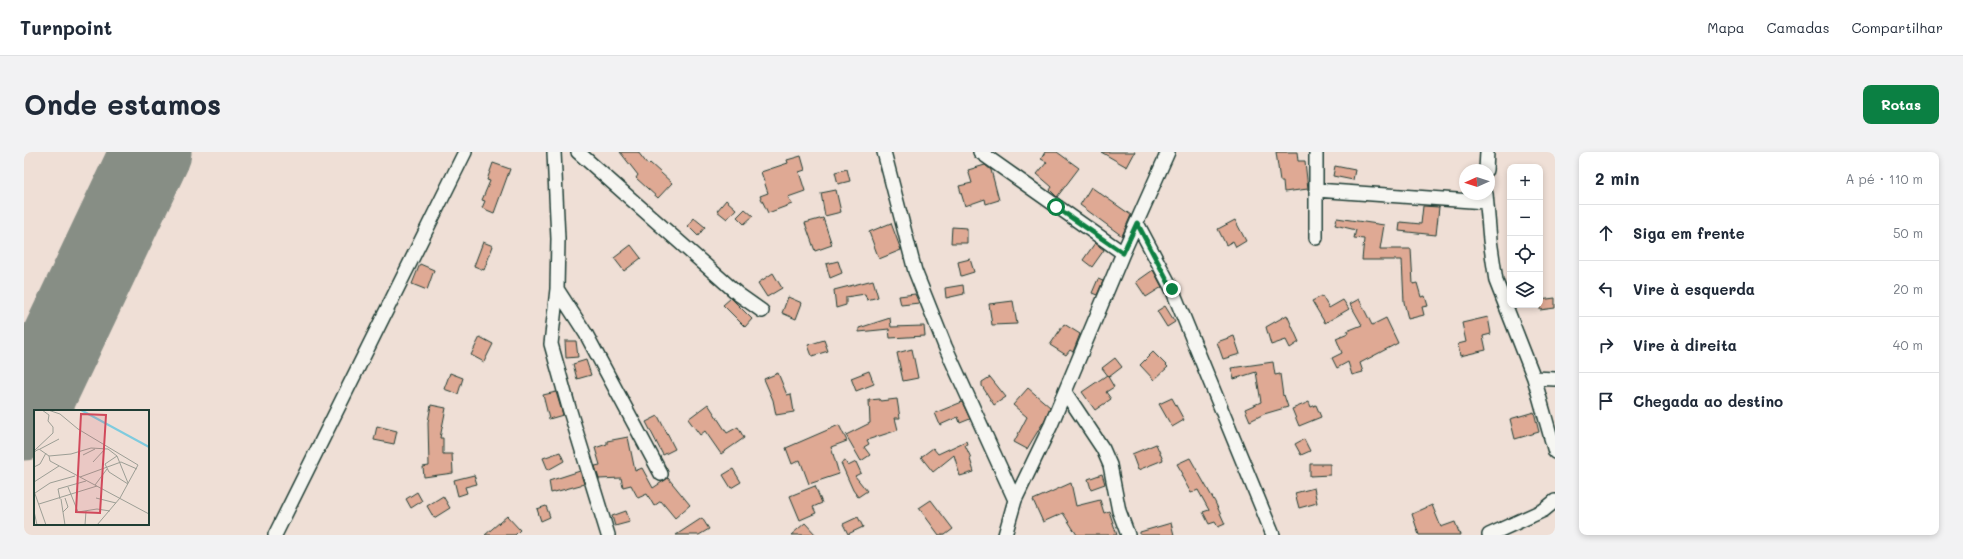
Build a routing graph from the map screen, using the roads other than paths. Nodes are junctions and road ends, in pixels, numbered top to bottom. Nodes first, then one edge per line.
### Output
1 (465, 152) edge
2 (554, 152) edge
3 (578, 152) edge
4 (884, 152) edge
5 (980, 152) edge
6 (1168, 152) edge
7 (1316, 152) edge
8 (1487, 152) edge
9 (1486, 164) edge
10 (1316, 190) junction
11 (1459, 197) edge
12 (1486, 200) edge
13 (1137, 223) junction
14 (1316, 238) dead end
15 (1123, 253) junction
16 (556, 288) junction
17 (762, 311) dead end
18 (1534, 378) junction
19 (1555, 380) edge
20 (1065, 392) junction
21 (1555, 452) edge
22 (661, 474) dead end
23 (1015, 500) junction
24 (1555, 501) edge
25 (275, 535) edge
26 (608, 535) edge
27 (1004, 535) edge
28 (1128, 535) edge
29 (1273, 535) edge
30 (1489, 535) edge

1 - 25 street
2 - 16 street
3 - 17 street
4 - 23 street
5 - 15 street
6 - 13 street
7 - 10 street
8 - 9 street
10 - 11 street
10 - 14 street
12 - 18 street
13 - 15 street
13 - 29 street
15 - 20 street
16 - 22 street
16 - 26 street
18 - 19 street
18 - 21 street
20 - 23 street
20 - 28 street
23 - 27 street
24 - 30 street

